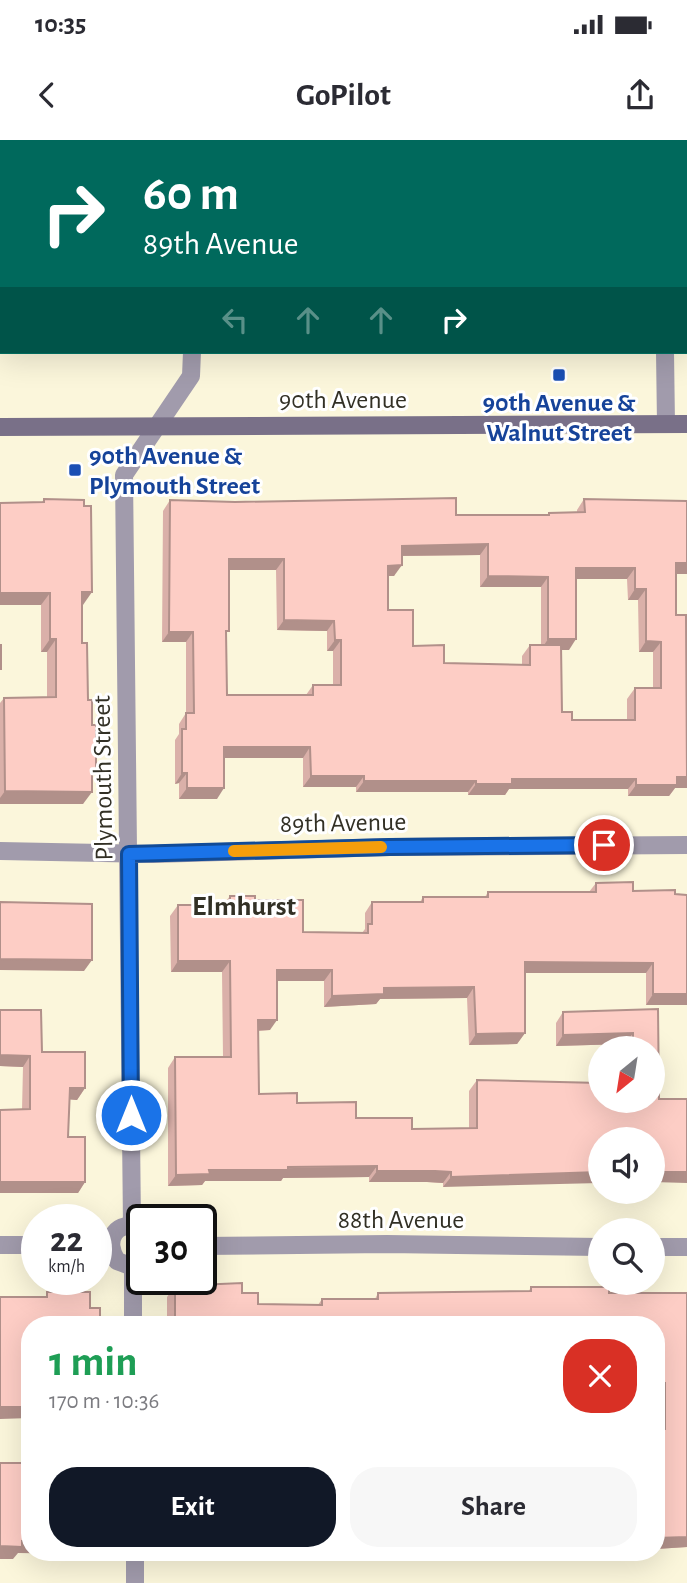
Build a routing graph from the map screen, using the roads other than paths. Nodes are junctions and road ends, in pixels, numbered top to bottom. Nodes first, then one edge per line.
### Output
1 (192, 354) edge
2 (665, 354) edge
3 (666, 424) junction
4 (687, 424) edge
5 (0, 427) edge
6 (157, 427) junction
7 (687, 845) edge
8 (0, 851) edge
9 (129, 854) junction
10 (137, 1204) edge
11 (126, 1226) edge
12 (112, 1237) edge
13 (0, 1245) edge
14 (21, 1245) edge
15 (217, 1246) edge
16 (588, 1247) edge
17 (665, 1247) edge
18 (687, 1247) edge
19 (136, 1295) edge
20 (134, 1316) edge
21 (135, 1561) edge
22 (135, 1583) edge

1 - 6 street, Plymouth Street
2 - 3 street
3 - 4 street, 90th Avenue
3 - 6 street, 90th Avenue
5 - 6 street, 90th Avenue
6 - 9 street, Plymouth Street
7 - 9 street, 89th Avenue
8 - 9 street, 89th Avenue
9 - 10 street, Plymouth Street
11 - 12 street
13 - 14 street
15 - 16 street, 88th Avenue
17 - 18 street
19 - 20 street
21 - 22 street

